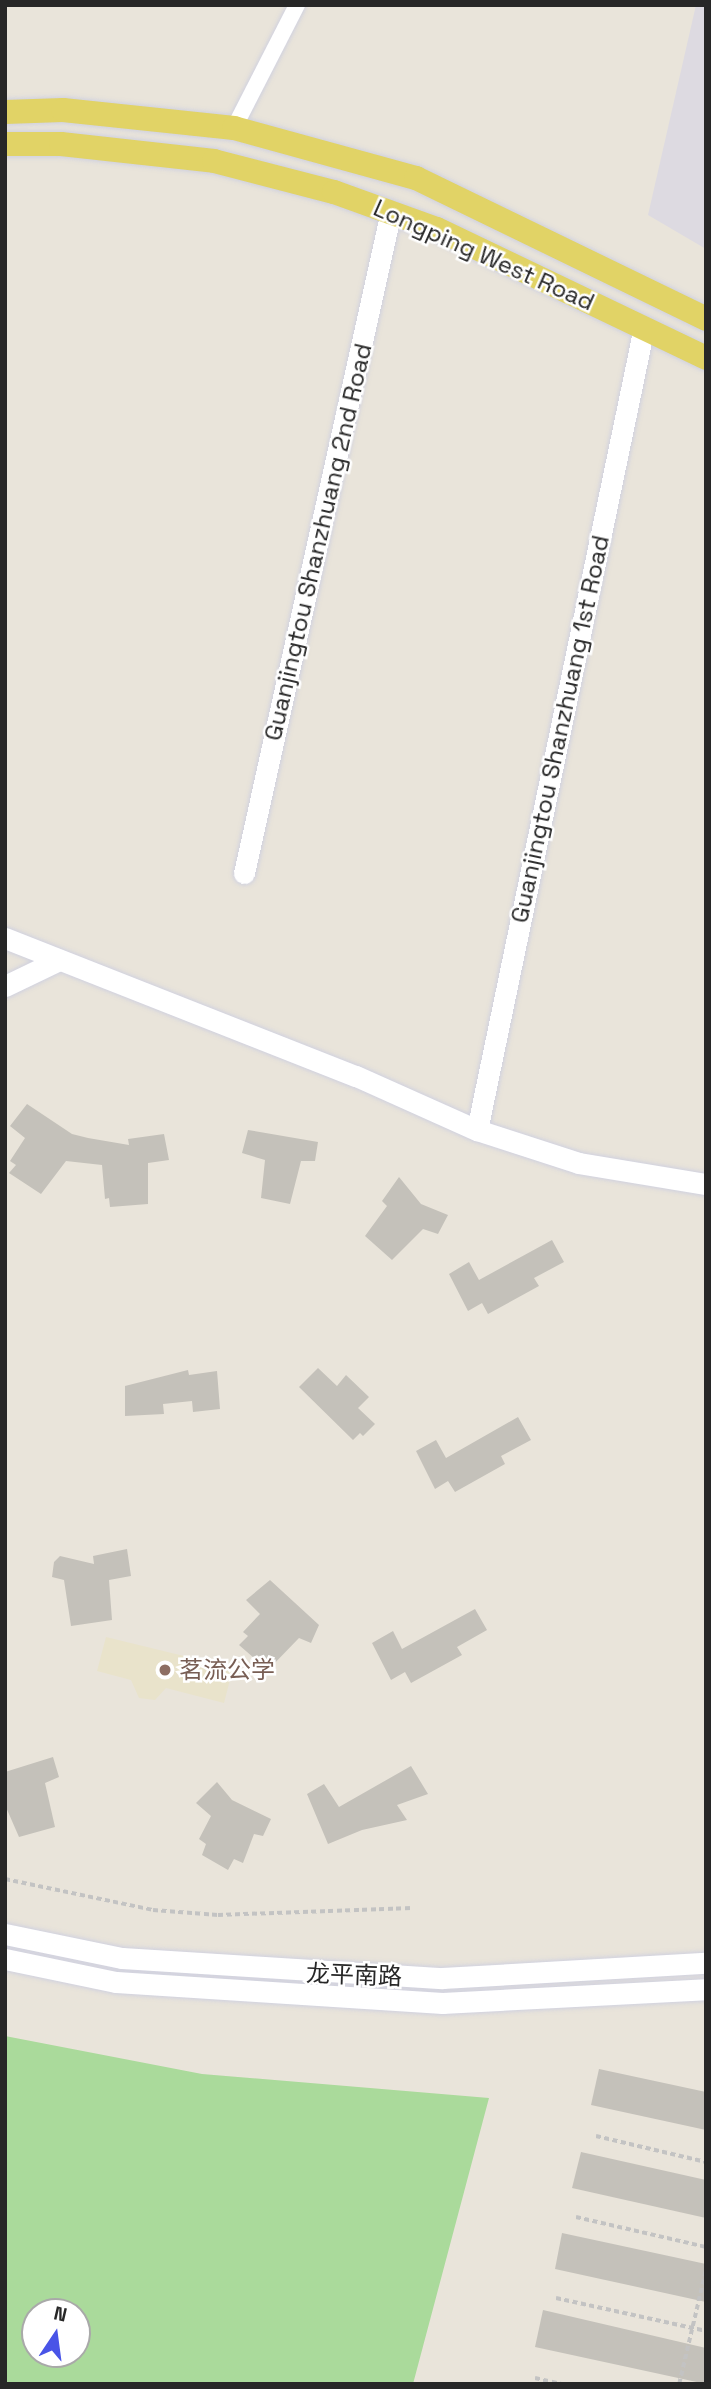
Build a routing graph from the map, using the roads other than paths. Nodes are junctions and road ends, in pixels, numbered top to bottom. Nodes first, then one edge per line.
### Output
1 (297, 5) edge
2 (5, 113) edge
3 (234, 128) junction
4 (5, 144) edge
5 (391, 211) junction
6 (706, 319) edge
7 (644, 327) junction
8 (706, 358) edge
9 (244, 873) dead end
10 (5, 938) edge
11 (59, 960) junction
12 (5, 986) edge
13 (477, 1130) junction
14 (706, 1184) edge
15 (5, 1934) edge
16 (5, 1959) edge
17 (706, 1963) edge
18 (706, 1989) edge

1 - 3 street
2 - 3 main road, Longping West Road
3 - 6 main road, Longping West Road
4 - 5 main road, Longping West Road
5 - 7 main road, Longping West Road
5 - 9 street, Guanjingtou Shanzhuang 2nd Road
7 - 8 main road, Longping West Road
7 - 13 street, Guanjingtou Shanzhuang 1st Road
10 - 11 street
11 - 12 street
11 - 13 street
13 - 14 street
15 - 17 street, 龙平南路
16 - 18 street, 龙平南路

